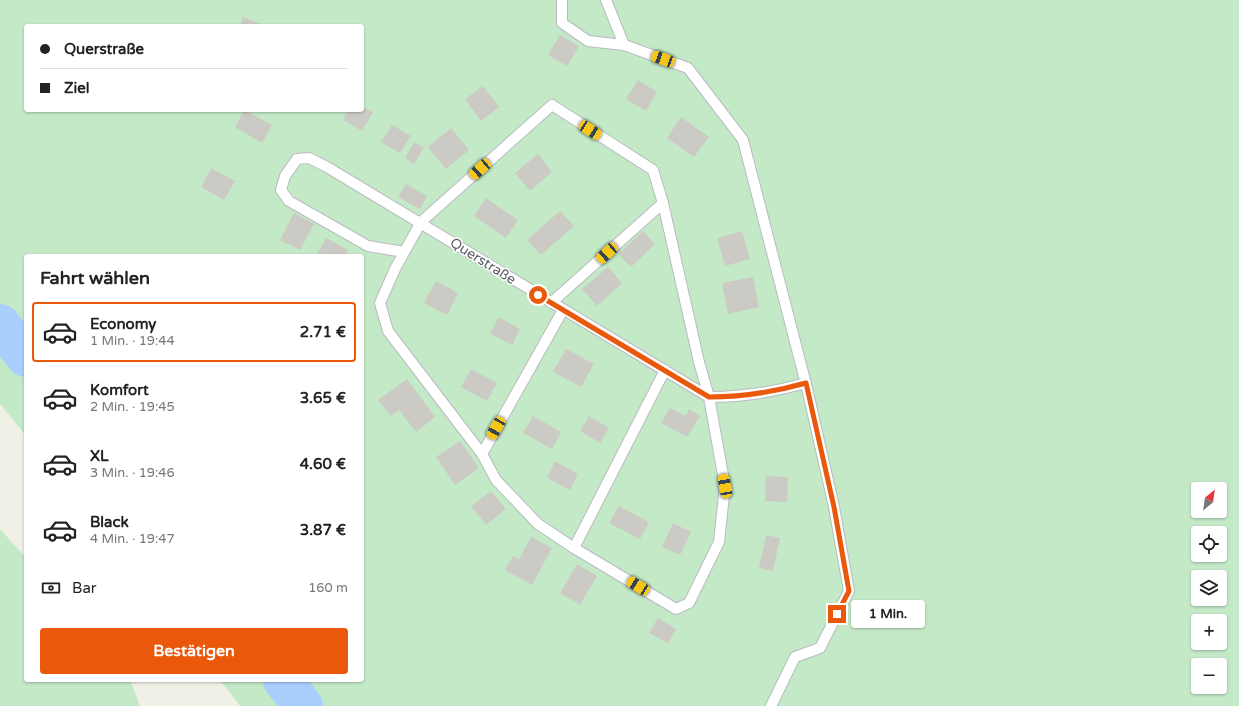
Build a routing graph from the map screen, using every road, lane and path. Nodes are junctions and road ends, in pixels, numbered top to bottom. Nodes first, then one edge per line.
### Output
1 (562, 0) edge
2 (606, 0) edge
3 (624, 45) junction
4 (663, 203) junction
5 (420, 222) junction
6 (404, 252) junction
7 (551, 303) junction
8 (563, 310) junction
9 (665, 370) junction
10 (806, 383) junction
11 (709, 397) junction
12 (482, 454) junction
13 (574, 548) junction
14 (771, 706) edge

1 - 3 lane
2 - 3 lane
3 - 10 lane
4 - 5 lane
4 - 7 lane
4 - 11 lane
5 - 6 lane
5 - 6 lane, Querstraße
5 - 7 lane, Querstraße
6 - 12 lane
7 - 8 lane, Querstraße
8 - 9 lane, Querstraße
8 - 12 lane
9 - 11 lane, Querstraße
9 - 13 lane
10 - 11 lane
10 - 14 lane
11 - 13 lane
12 - 13 lane

